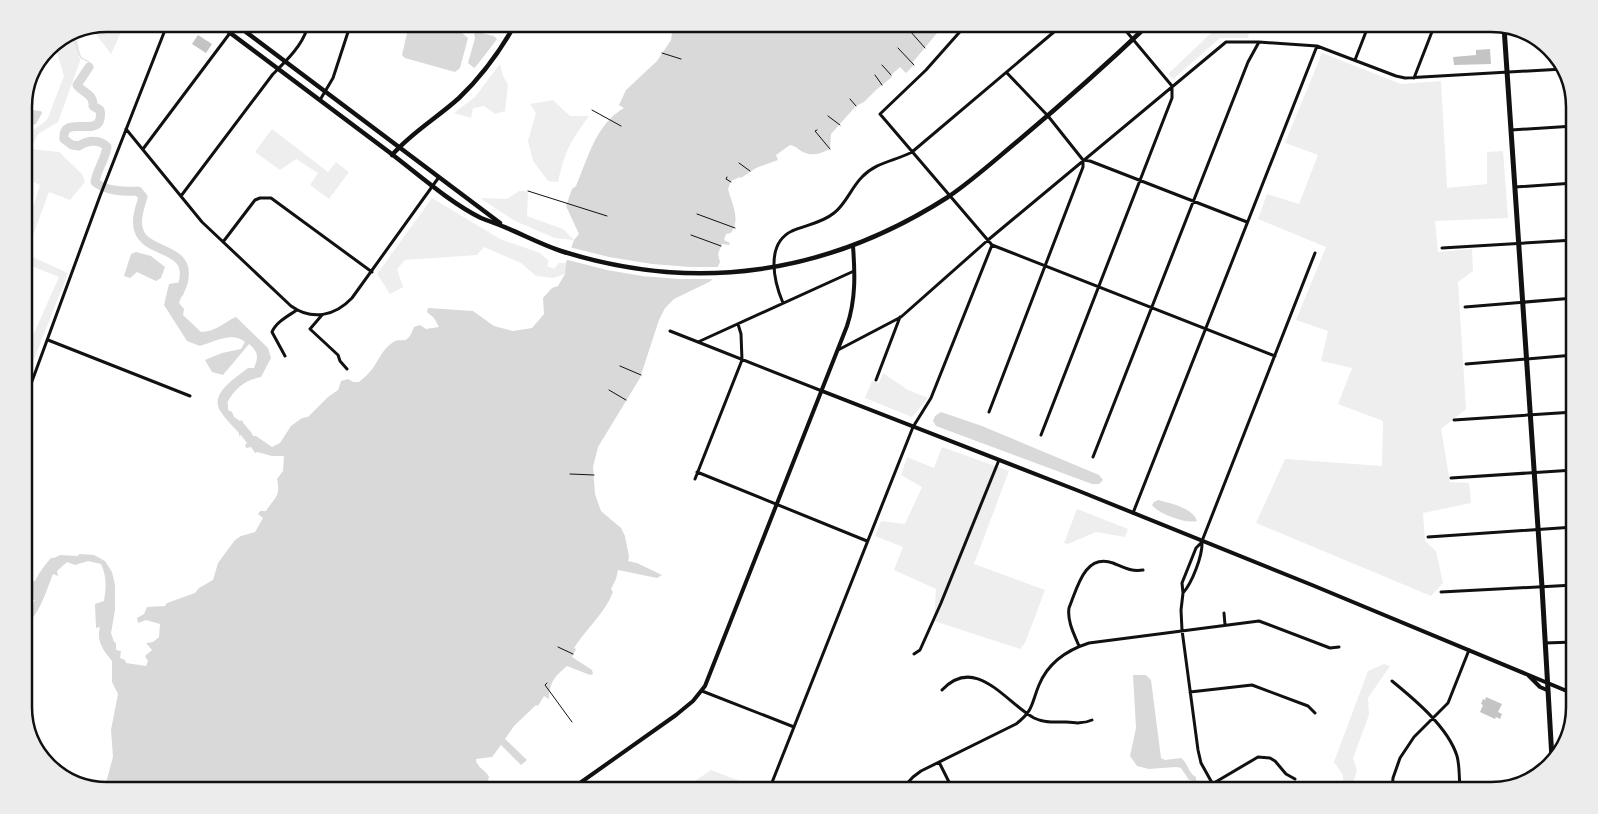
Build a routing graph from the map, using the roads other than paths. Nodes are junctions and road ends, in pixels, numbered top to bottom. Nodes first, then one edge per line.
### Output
1 (164, 33) edge
2 (231, 33) edge
3 (234, 33) edge
4 (247, 33) edge
5 (305, 33) edge
6 (348, 33) edge
7 (510, 33) edge
8 (959, 33) edge
9 (1053, 33) edge
10 (1127, 33) edge
11 (1140, 33) edge
12 (1366, 33) edge
13 (1431, 33) edge
14 (1504, 34) edge
15 (1133, 40) junction
16 (1259, 42) junction
17 (1318, 46) junction
18 (1355, 60) junction
19 (285, 61) junction
20 (278, 69) junction
21 (1555, 69) edge
22 (1507, 72) junction
23 (1007, 73) junction
24 (1414, 78) junction
25 (1172, 86) junction
26 (325, 92) junction
27 (320, 100) junction
28 (1048, 116) junction
29 (1565, 127) edge
30 (126, 129) junction
31 (1511, 130) junction
32 (399, 147) junction
33 (143, 150) junction
34 (912, 152) junction
35 (392, 155) junction
36 (1083, 160) junction
37 (439, 177) junction
38 (1140, 181) junction
39 (1565, 184) edge
40 (433, 185) junction
41 (1515, 187) junction
42 (950, 195) junction
43 (181, 196) junction
44 (1194, 201) junction
45 (1247, 222) junction
46 (503, 226) junction
47 (988, 240) junction
48 (1565, 241) edge
49 (223, 242) junction
50 (1518, 244) junction
51 (992, 245) junction
52 (853, 246) junction
53 (1442, 248) dead end
54 (1315, 252) dead end
55 (1045, 266) junction
56 (772, 268) junction
57 (855, 271) junction
58 (372, 272) junction
59 (1099, 287) junction
60 (1565, 299) edge
61 (1522, 301) junction
62 (783, 303) junction
63 (1466, 306) dead end
64 (1152, 307) junction
65 (297, 310) junction
66 (322, 315) junction
67 (901, 317) junction
68 (738, 324) junction
69 (1206, 328) junction
70 (670, 331) dead end
71 (48, 340) junction
72 (698, 342) junction
73 (838, 350) junction
74 (285, 356) dead end
75 (1275, 356) junction
76 (1565, 356) edge
77 (1526, 359) junction
78 (742, 360) junction
79 (1466, 364) dead end
80 (347, 369) dead end
81 (33, 379) edge
82 (876, 380) dead end
83 (822, 391) junction
84 (190, 396) dead end
85 (989, 412) dead end
86 (1566, 413) edge
87 (1530, 416) junction
88 (1454, 420) dead end
89 (913, 427) junction
90 (1041, 435) dead end
91 (1093, 457) dead end
92 (998, 460) junction
93 (1566, 470) edge
94 (697, 472) junction
95 (1535, 472) junction
96 (1451, 478) dead end
97 (695, 479) dead end
98 (777, 504) junction
99 (1133, 513) junction
100 (1566, 528) edge
101 (1538, 530) junction
102 (1428, 537) dead end
103 (868, 541) junction
104 (1202, 541) junction
105 (1143, 570) dead end
106 (1566, 585) edge
107 (1542, 586) junction
108 (1441, 592) dead end
109 (1183, 593) junction
110 (1224, 613) dead end
111 (1225, 625) junction
112 (1182, 630) junction
113 (1566, 642) edge
114 (1544, 643) junction
115 (1079, 646) junction
116 (1339, 647) dead end
117 (1469, 650) junction
118 (914, 654) dead end
119 (1526, 674) junction
120 (1392, 681) dead end
121 (1546, 681) junction
122 (942, 690) dead end
123 (1547, 690) junction
124 (1566, 690) edge
125 (702, 691) junction
126 (1190, 692) junction
127 (1315, 713) dead end
128 (1028, 714) junction
129 (1433, 719) junction
130 (1092, 720) dead end
131 (794, 727) junction
132 (1551, 750) edge
133 (939, 762) junction
134 (1296, 779) dead end
135 (581, 782) edge
136 (772, 782) edge
137 (908, 782) edge
138 (949, 782) edge
139 (1211, 782) edge
140 (1215, 782) edge
141 (1394, 782) edge
142 (1459, 782) edge

1 - 30 street
2 - 33 street
3 - 20 main road
4 - 19 main road
5 - 19 street
6 - 26 street
7 - 32 main road
8 - 34 street
9 - 23 street
10 - 15 street
11 - 15 main road
12 - 18 street
13 - 24 street
14 - 22 main road
15 - 25 street
15 - 28 main road
16 - 17 street
16 - 25 street
16 - 44 street
17 - 18 street
17 - 45 street
18 - 24 street
19 - 20 street
19 - 26 main road
20 - 27 main road
20 - 43 street
21 - 22 street
22 - 24 street
22 - 31 main road
23 - 28 street
23 - 34 street
25 - 36 street
25 - 38 street
26 - 27 street
26 - 32 main road
27 - 35 main road
28 - 36 street
28 - 42 main road
29 - 31 street
30 - 33 street
30 - 71 street
31 - 41 main road
32 - 35 main road
32 - 37 main road
33 - 43 street
34 - 42 street
34 - 56 street
35 - 40 main road
36 - 38 street
36 - 47 street
36 - 55 street
37 - 40 street
37 - 46 main road
38 - 44 street
38 - 59 street
39 - 41 street
40 - 46 main road
40 - 58 street
41 - 50 main road
42 - 47 street
42 - 52 main road
43 - 49 street
44 - 45 street
44 - 64 street
45 - 69 street
46 - 56 main road
47 - 51 street
47 - 67 street
48 - 50 street
49 - 58 street
49 - 65 street
50 - 53 street
50 - 61 main road
51 - 55 street
51 - 89 street
52 - 56 main road
52 - 57 street
54 - 75 street
55 - 59 street
55 - 85 street
56 - 62 street
57 - 62 street
57 - 73 street
58 - 66 street
59 - 64 street
59 - 90 street
60 - 61 street
61 - 63 street
61 - 77 main road
62 - 68 street
64 - 69 street
64 - 91 street
65 - 66 street
65 - 74 street
66 - 80 street
67 - 73 street
67 - 82 street
68 - 72 street
68 - 78 street
69 - 75 street
69 - 99 street
70 - 72 street
71 - 81 street
71 - 84 street
72 - 78 street
73 - 83 street
75 - 104 street
76 - 77 street
77 - 79 street
77 - 87 main road
78 - 83 street
78 - 94 street
83 - 89 street
83 - 98 street
86 - 87 street
87 - 88 street
87 - 95 main road
89 - 92 street
89 - 103 street
92 - 99 street
92 - 118 street
93 - 95 street
94 - 97 street
94 - 98 street
95 - 96 street
95 - 101 main road
98 - 103 street
98 - 125 street
99 - 104 street
100 - 101 street
101 - 102 street
101 - 107 main road
103 - 131 street
104 - 109 street
104 - 109 street
104 - 117 street
105 - 115 street
106 - 107 street
107 - 108 street
107 - 114 main road
109 - 112 street
110 - 111 street
111 - 112 street
111 - 116 street
112 - 115 street
112 - 126 street
113 - 114 street
114 - 121 main road
115 - 128 street
117 - 119 street
117 - 129 street
119 - 121 street
119 - 123 street
120 - 129 street
121 - 123 main road
121 - 124 street
122 - 128 street
123 - 132 main road
125 - 131 street
125 - 135 street
126 - 127 street
126 - 139 street
128 - 130 street
128 - 133 street
129 - 141 street
129 - 142 street
131 - 136 street
133 - 137 street
133 - 138 street
134 - 140 street

